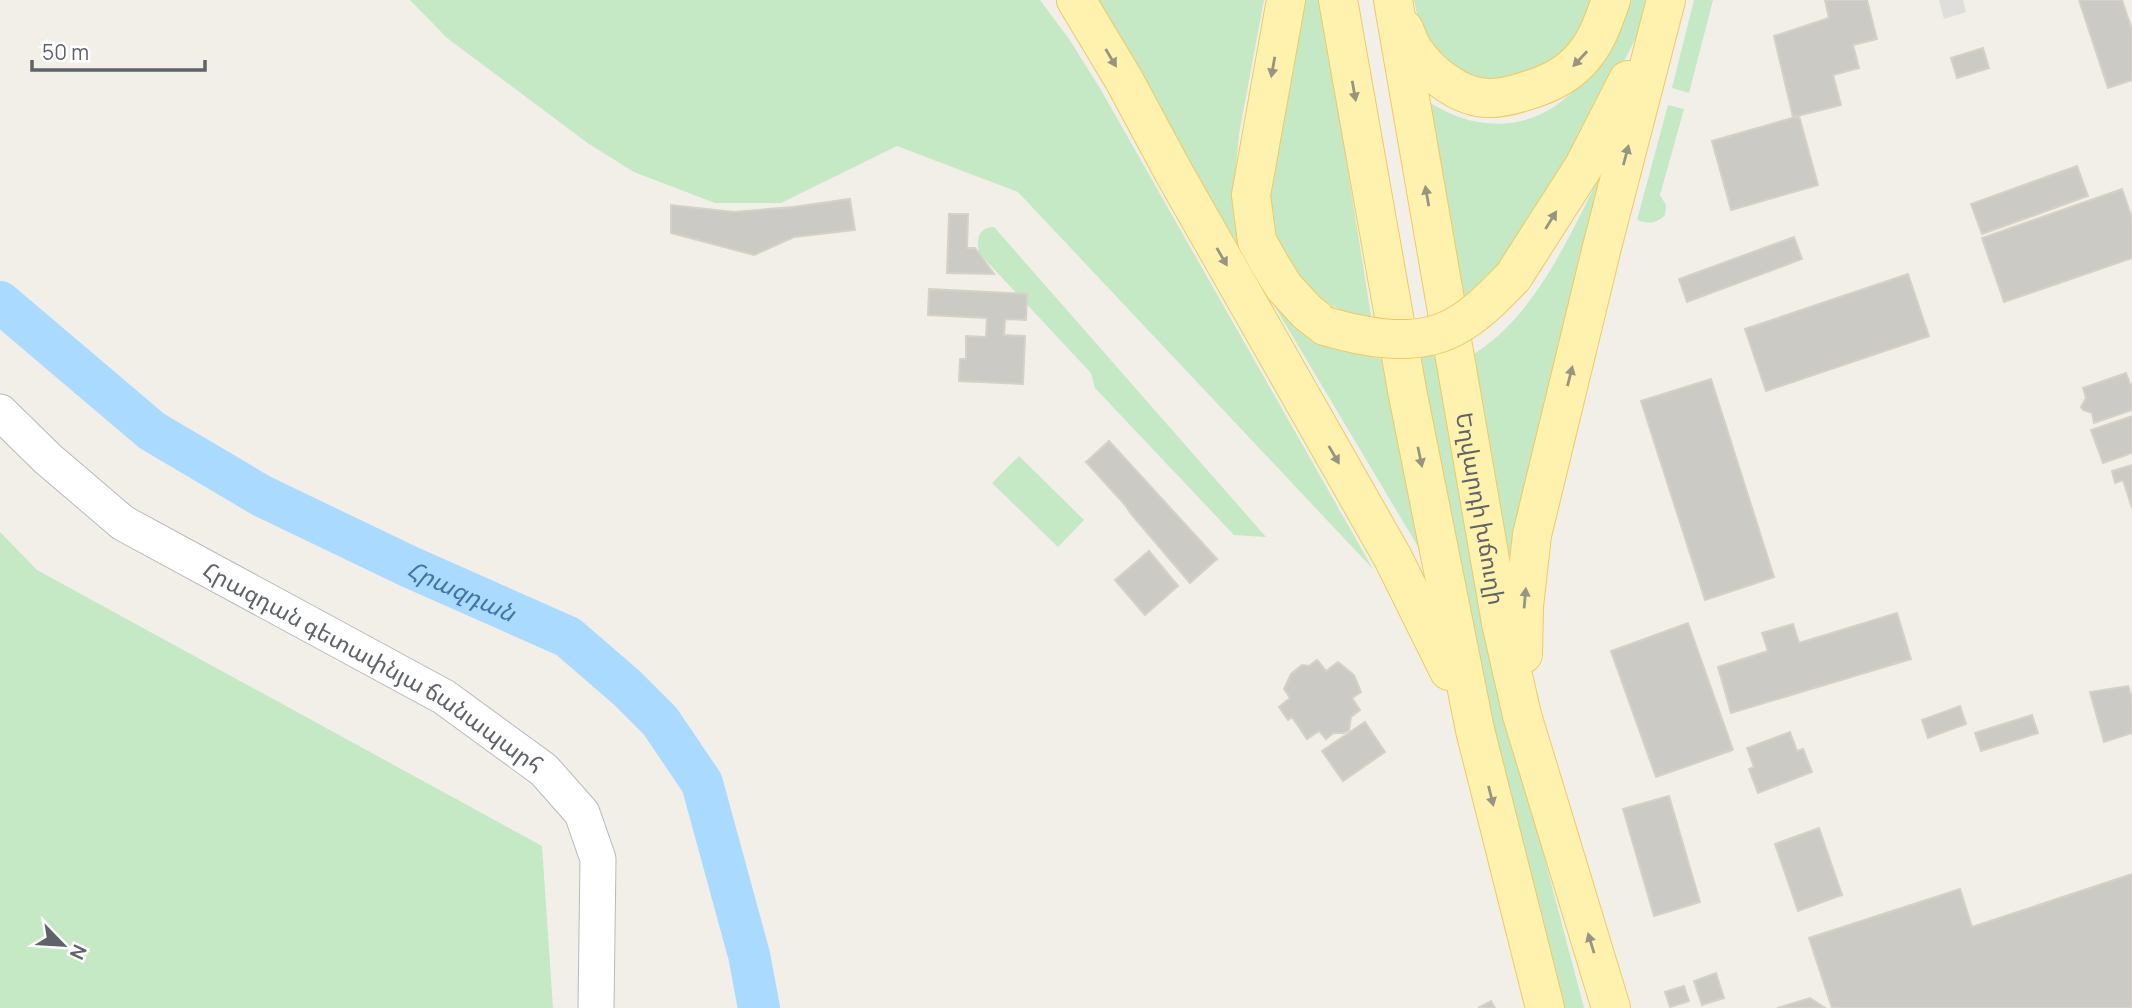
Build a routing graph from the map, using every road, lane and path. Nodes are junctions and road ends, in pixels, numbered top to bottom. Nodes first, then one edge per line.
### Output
1 (1076, 0) edge
2 (1286, 0) edge
3 (1338, 0) edge
4 (1611, 0) edge
5 (1665, 0) edge
6 (1394, 3) edge
7 (0, 412) edge
8 (1522, 715) junction
9 (1475, 730) junction
10 (596, 1008) edge
11 (1545, 1008) edge
12 (1611, 1008) edge

1 -> 9 main road
2 -> 5 main road, bridge
3 -> 9 main road, Եղվարդի խճուղի
4 -> 6 main road
8 -> 5 main road
8 -> 6 main road, Եղվարդի խճուղի
7 - 10 street, Հրազդան գետափնյա ճանապարհ
12 -> 8 main road, Եղվարդի խճուղի
9 -> 11 main road, Եղվարդի խճուղի

